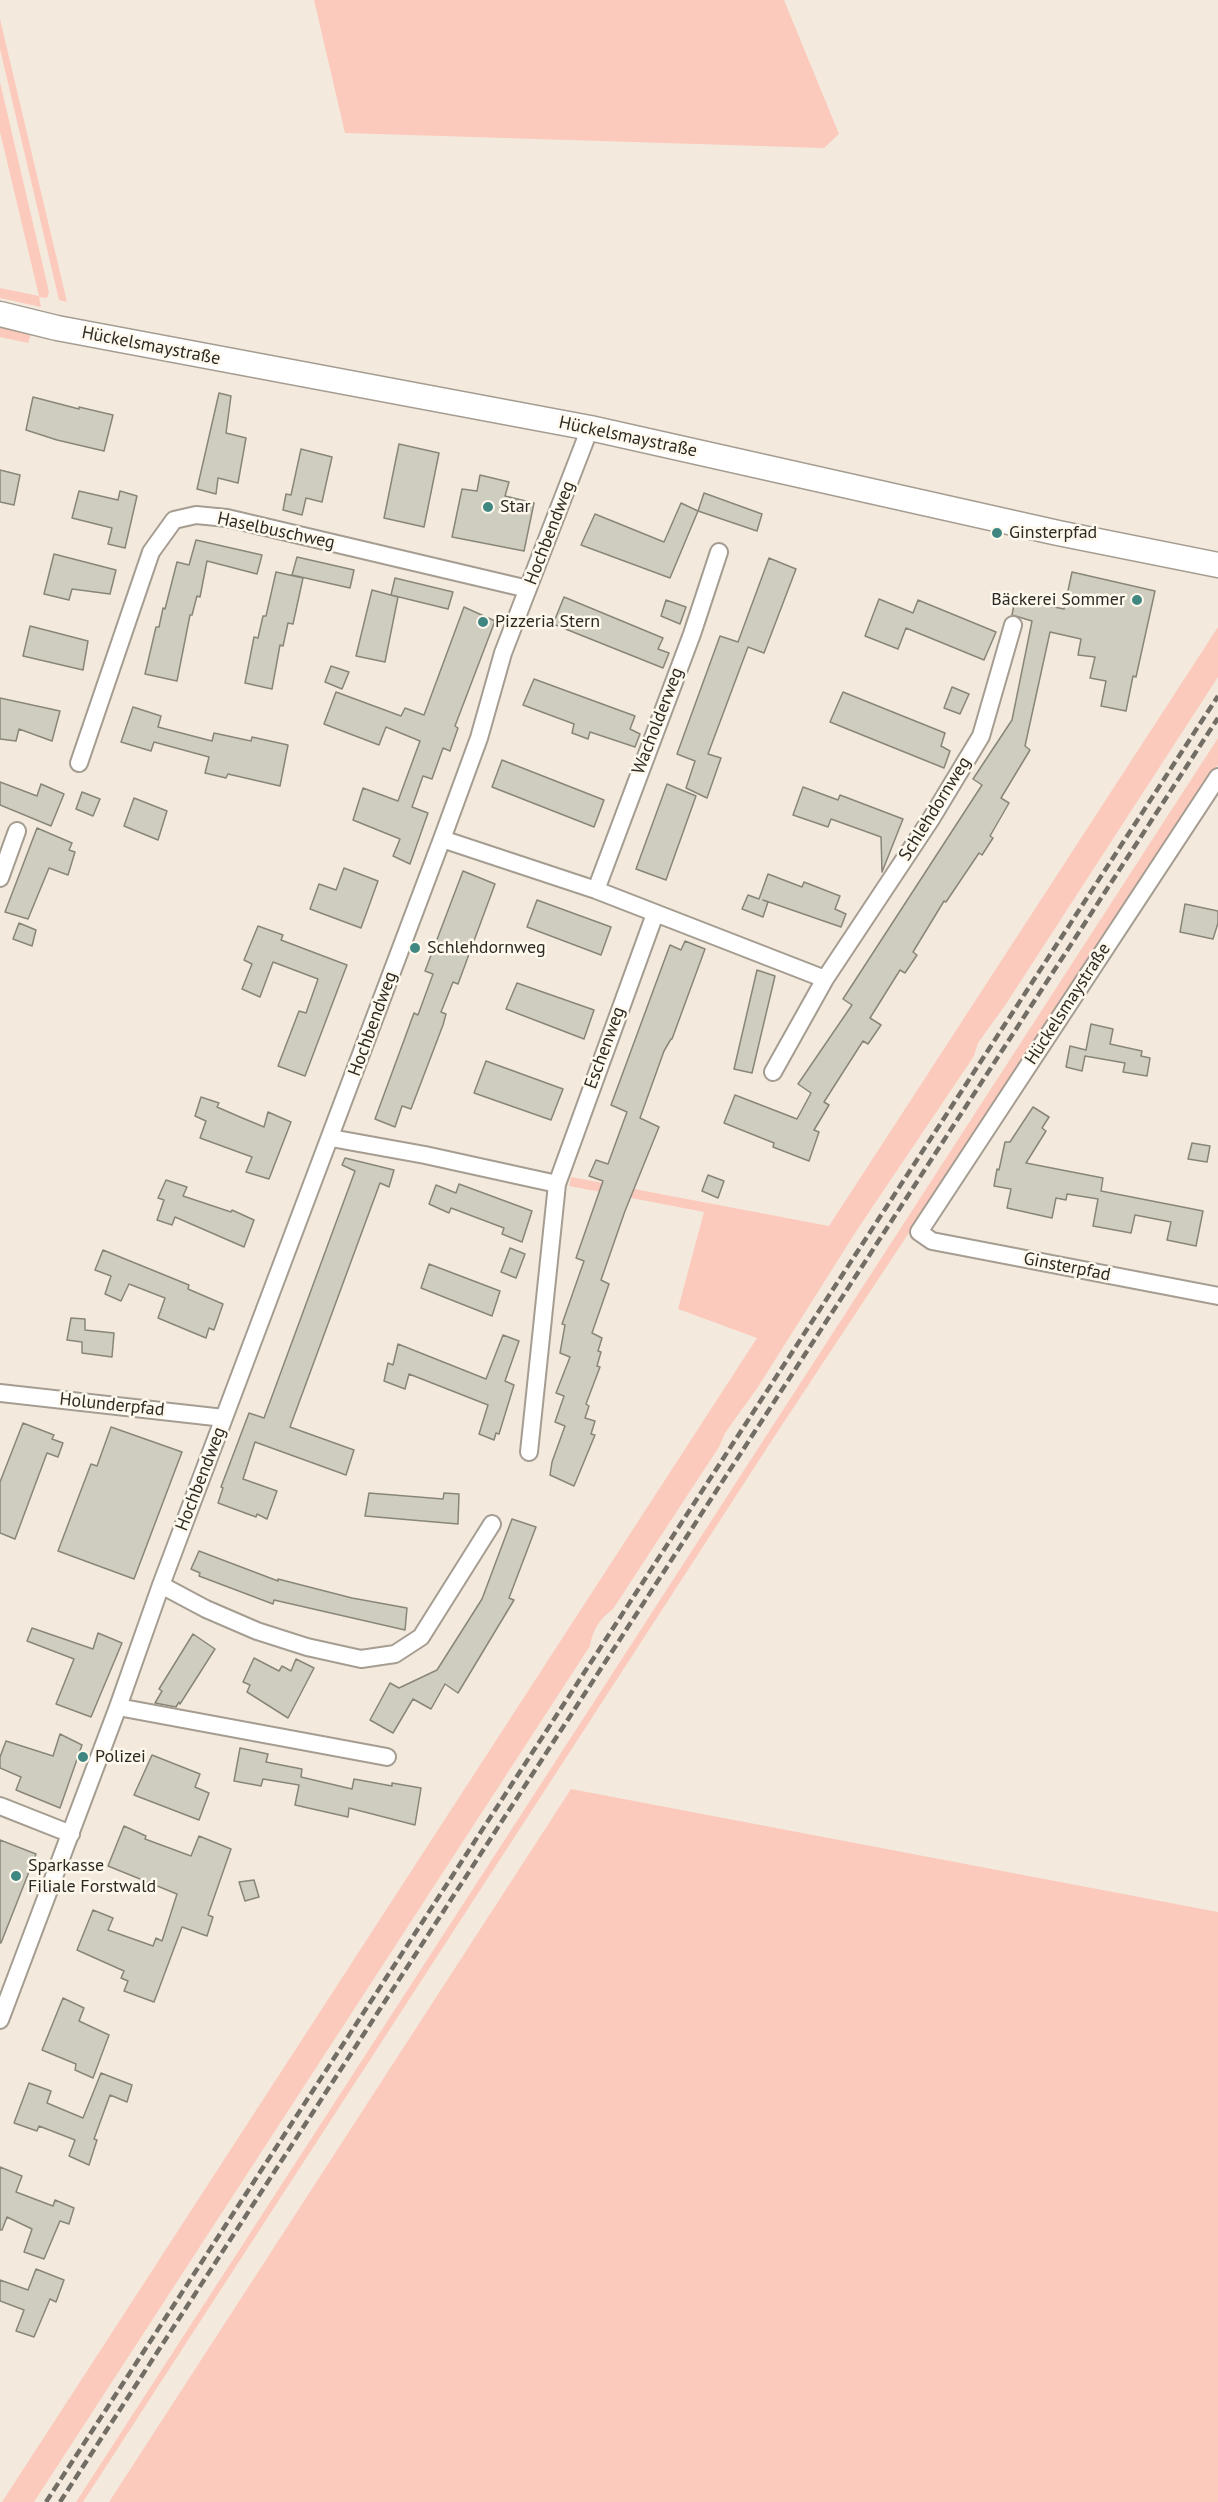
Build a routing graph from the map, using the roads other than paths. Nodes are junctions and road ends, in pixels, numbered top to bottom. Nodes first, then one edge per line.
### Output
1 (0, 314) edge
2 (590, 428) junction
3 (718, 552) dead end
4 (1218, 566) edge
5 (528, 589) junction
6 (1013, 625) dead end
7 (79, 763) dead end
8 (1218, 777) edge
9 (17, 831) dead end
10 (442, 839) junction
11 (0, 878) edge
12 (596, 890) junction
13 (655, 914) junction
14 (825, 979) junction
15 (772, 1072) dead end
16 (331, 1138) junction
17 (557, 1184) junction
18 (919, 1232) joint
19 (1218, 1296) edge
20 (0, 1393) edge
21 (224, 1418) junction
22 (529, 1452) dead end
23 (492, 1524) dead end
24 (160, 1584) junction
25 (118, 1707) junction
26 (387, 1757) dead end
27 (0, 1806) edge
28 (71, 1834) junction
29 (0, 2020) edge

1 - 2 main road, Hückelsmaystraße
2 - 4 main road, Hückelsmaystraße
2 - 5 street, Hochbendweg
3 - 12 street, Wacholderweg
5 - 7 street, Haselbuschweg
5 - 10 street, Hochbendweg
6 - 14 street, Schlehdornweg
8 - 18 street, Hückelsmaystraße
9 - 11 street
10 - 12 street
10 - 16 street, Hochbendweg
12 - 13 street
13 - 14 street
13 - 17 street, Eschenweg
14 - 15 street, Schlehdornweg
16 - 17 street
16 - 21 street, Hochbendweg
17 - 22 street, Eschenweg
18 - 19 street, Ginsterpfad
20 - 21 street, Holunderpfad
21 - 24 street, Hochbendweg
23 - 24 street
24 - 25 street, Hochbendweg
25 - 26 street
25 - 28 street, Hochbendweg
27 - 28 street
28 - 29 street, Hochbendweg

